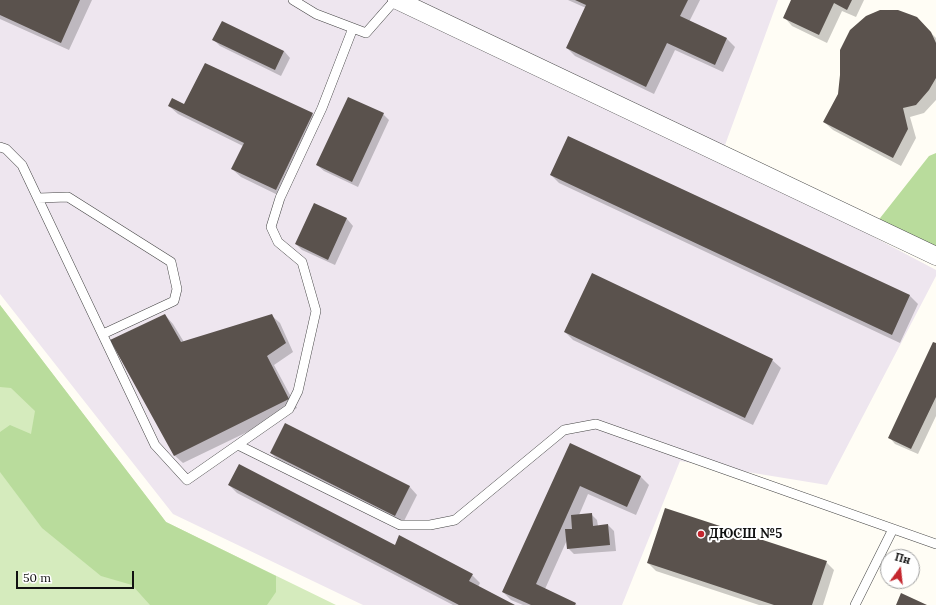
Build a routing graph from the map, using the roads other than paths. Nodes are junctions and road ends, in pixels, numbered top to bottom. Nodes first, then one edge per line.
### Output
1 (293, 0) edge
2 (396, 0) edge
3 (352, 28) junction
4 (0, 147) edge
5 (38, 198) junction
6 (936, 256) edge
7 (103, 334) junction
8 (238, 445) junction
9 (893, 529) junction
10 (936, 544) edge
11 (855, 605) edge

1 - 3 lane
2 - 3 lane
2 - 6 street
3 - 8 lane
4 - 5 lane
5 - 7 lane
5 - 7 lane
7 - 8 lane
8 - 9 lane
9 - 10 lane
9 - 11 lane

